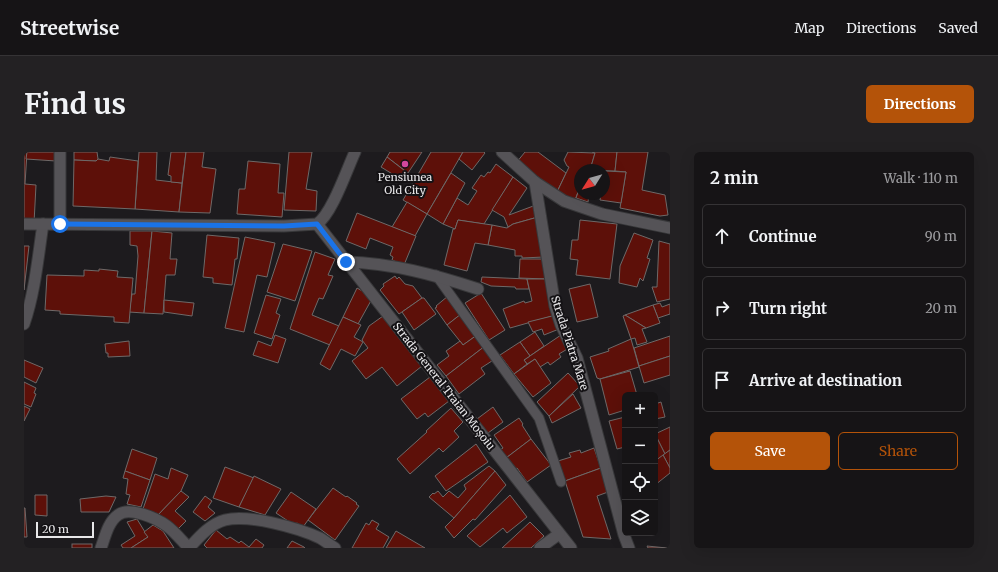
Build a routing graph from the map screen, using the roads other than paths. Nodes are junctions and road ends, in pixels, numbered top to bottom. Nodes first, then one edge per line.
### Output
1 (60, 152) edge
2 (355, 152) edge
3 (502, 152) edge
4 (535, 182) junction
5 (24, 224) edge
6 (43, 224) junction
7 (60, 224) junction
8 (317, 224) junction
9 (670, 228) edge
10 (346, 262) junction
11 (436, 275) junction
12 (478, 289) dead end
13 (24, 324) edge
14 (562, 482) dead end
15 (559, 534) junction
16 (101, 548) edge
17 (189, 548) edge
18 (335, 548) edge
19 (540, 548) edge
20 (571, 548) edge
21 (629, 548) edge

1 - 7 street
2 - 8 street
3 - 4 street
4 - 9 street
4 - 21 street, Strada Piatra Mare
5 - 6 street
6 - 7 street
6 - 13 street
7 - 8 street
8 - 10 street, Strada General Traian Moșoiu
10 - 11 street
10 - 15 street, Strada General Traian Moșoiu
11 - 12 street
11 - 14 lane
15 - 19 street
15 - 20 street, Strada General Traian Moșoiu
16 - 17 street
17 - 18 street

